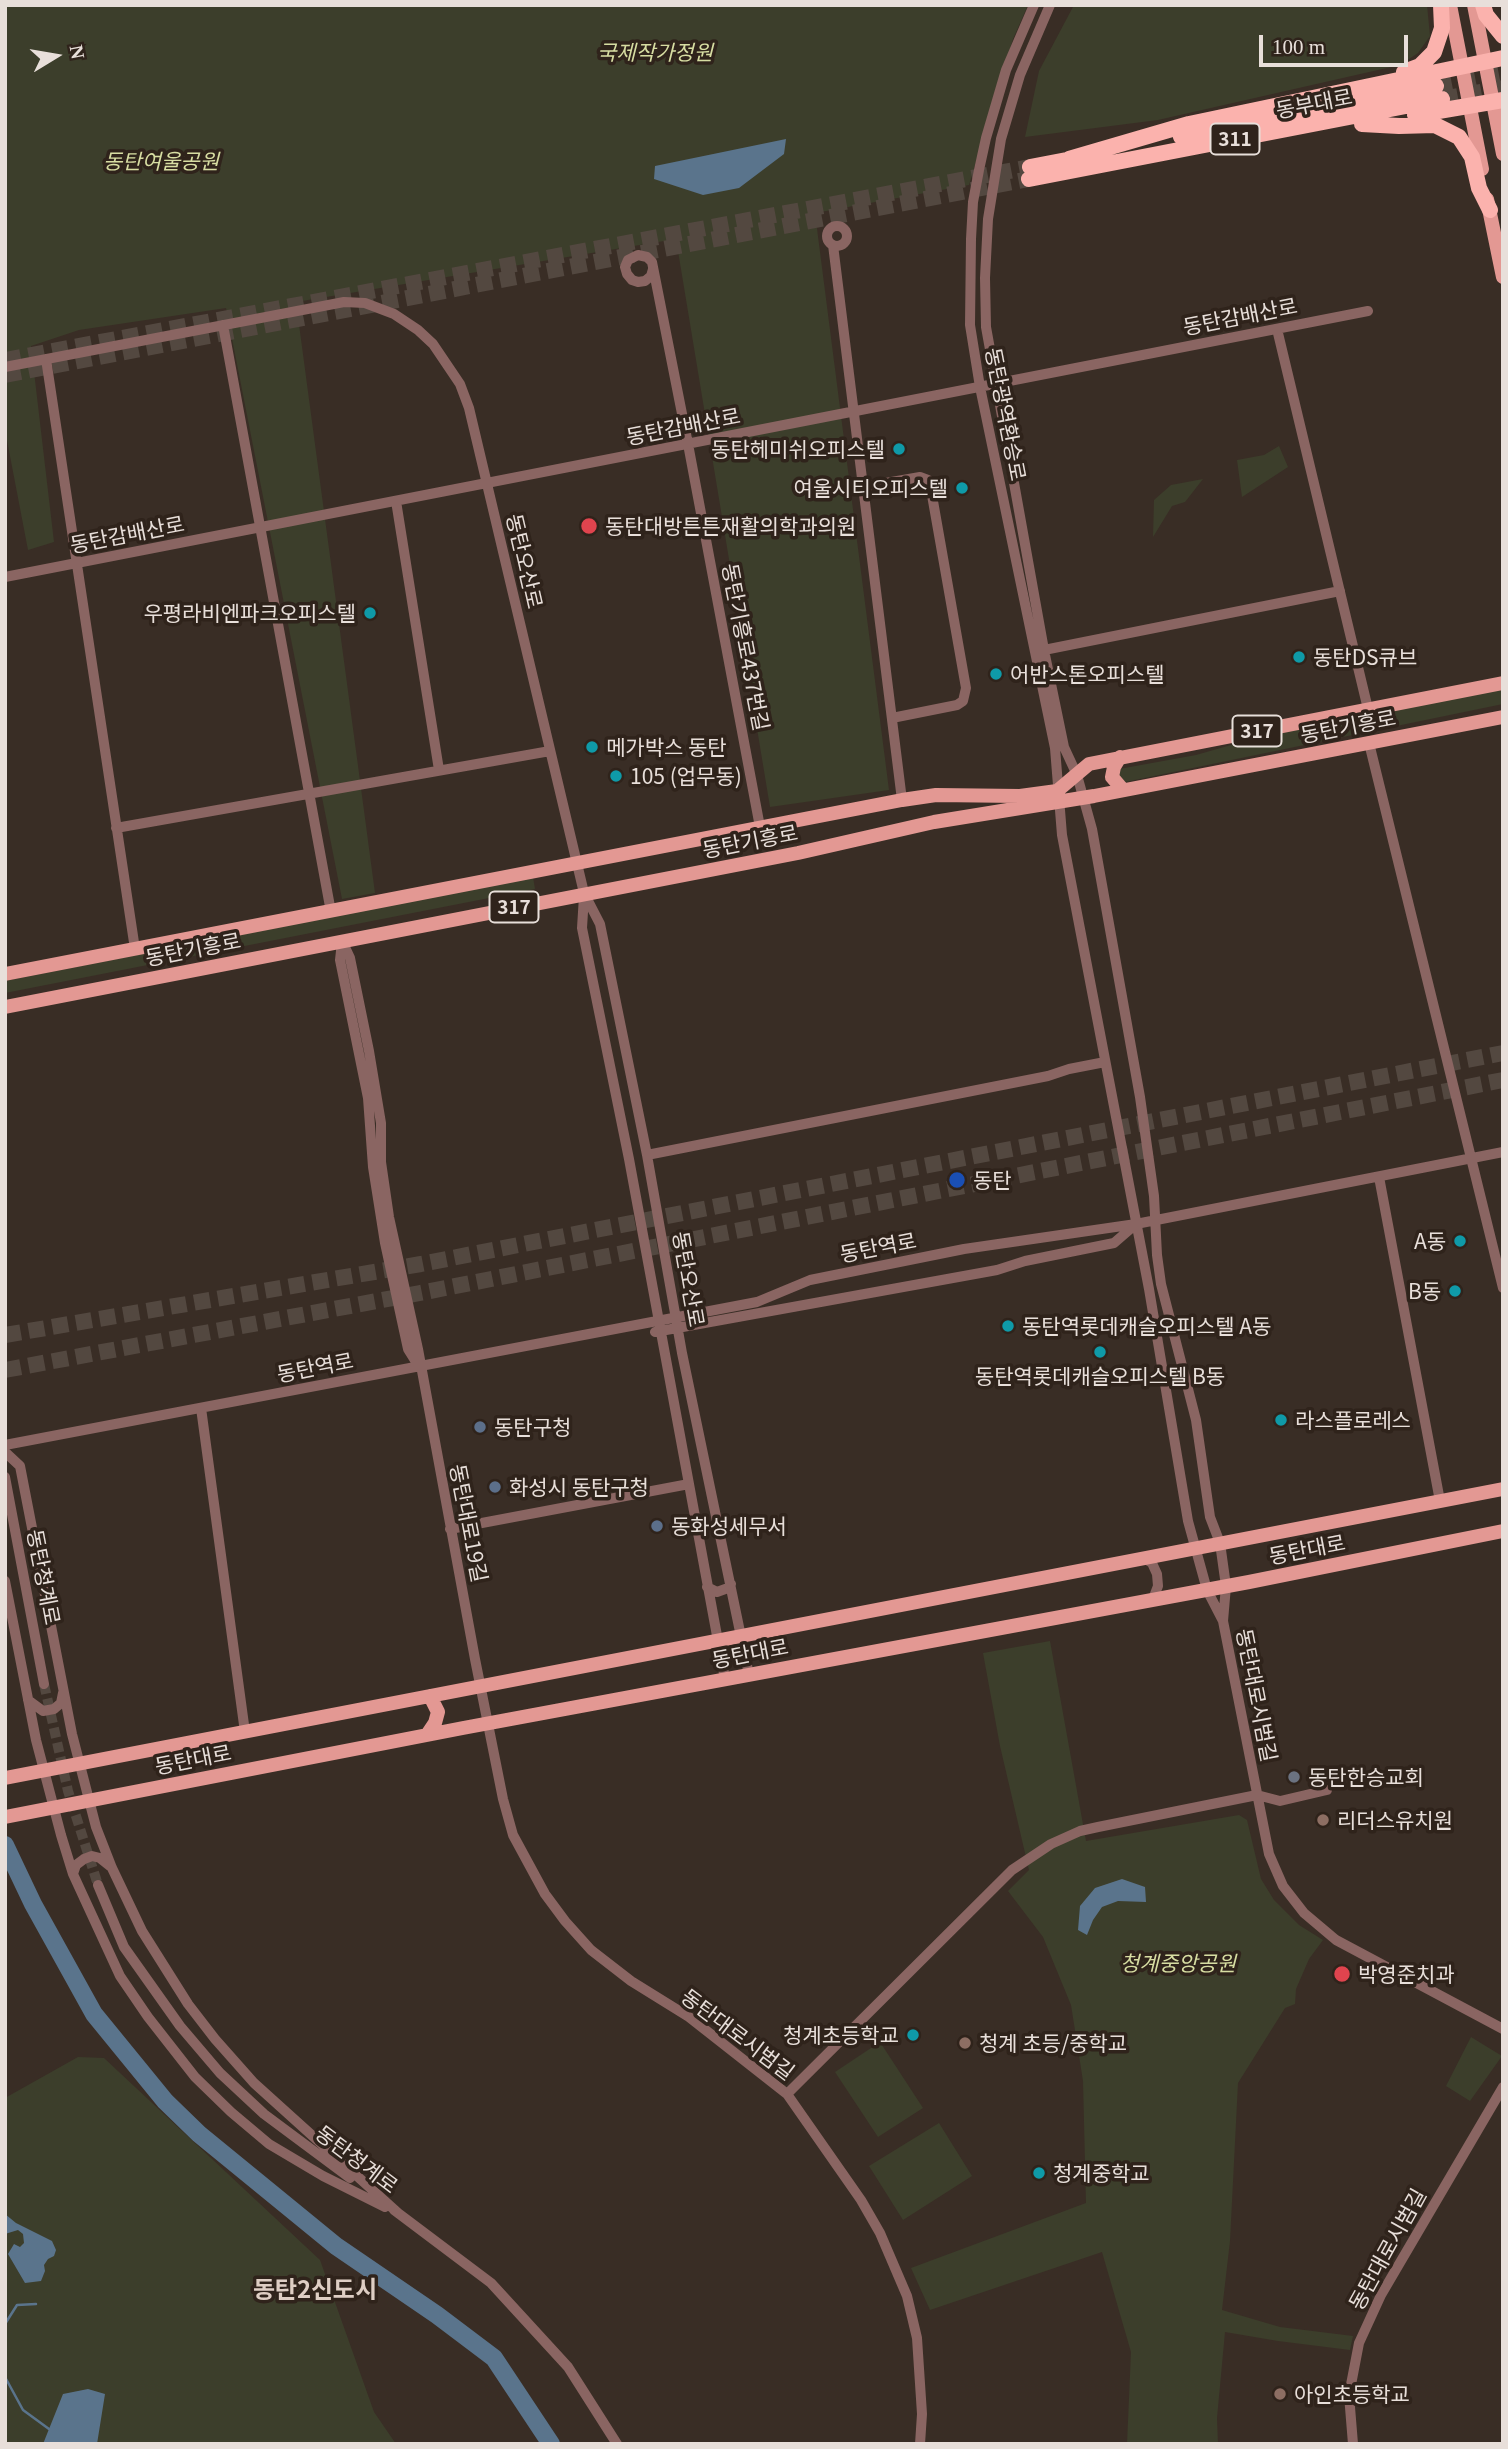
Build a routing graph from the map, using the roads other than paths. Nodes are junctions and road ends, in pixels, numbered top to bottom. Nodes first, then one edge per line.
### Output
1 (1034, 5) edge
2 (1050, 5) edge
3 (1441, 5) edge
4 (1450, 5) edge
5 (1474, 5) edge
6 (1483, 5) edge
7 (1503, 36) edge
8 (1503, 58) edge
9 (1485, 62) junction
10 (1462, 66) junction
11 (1357, 88) junction
12 (1498, 101) edge
13 (1469, 106) junction
14 (1362, 124) junction
15 (1503, 154) edge
16 (1069, 159) junction
17 (1112, 163) junction
18 (1490, 210) junction
19 (833, 245) dead end
20 (653, 269) junction
21 (1503, 277) edge
22 (645, 281) junction
23 (661, 311) junction
24 (1368, 311) dead end
25 (223, 325) junction
26 (1277, 328) junction
27 (46, 359) junction
28 (5, 367) edge
29 (995, 384) junction
30 (980, 387) junction
31 (853, 412) junction
32 (688, 444) junction
33 (487, 484) junction
34 (863, 487) junction
35 (396, 501) junction
36 (260, 528) junction
37 (77, 564) junction
38 (5, 577) edge
39 (1340, 591) junction
40 (1044, 650) junction
41 (1503, 683) edge
42 (1368, 709) junction
43 (1503, 717) edge
44 (892, 718) junction
45 (1369, 743) junction
46 (550, 751) junction
47 (1120, 757) junction
48 (439, 770) junction
49 (1077, 775) junction
50 (1123, 790) junction
51 (310, 793) junction
52 (1058, 797) junction
53 (1084, 798) junction
54 (902, 800) junction
55 (760, 827) junction
56 (116, 828) junction
57 (577, 863) junction
58 (584, 893) junction
59 (331, 912) junction
60 (342, 941) junction
61 (135, 949) junction
62 (5, 974) edge
63 (5, 1007) edge
64 (1105, 1062) junction
65 (1503, 1152) edge
66 (647, 1155) junction
67 (1471, 1158) junction
68 (1379, 1177) junction
69 (1155, 1220) junction
70 (1136, 1224) junction
71 (1054, 1236) junction
72 (1058, 1254) junction
73 (1161, 1284) junction
74 (1503, 1288) edge
75 (1149, 1289) junction
76 (677, 1324) junction
77 (658, 1327) junction
78 (420, 1367) junction
79 (201, 1408) junction
80 (5, 1445) edge
81 (5, 1452) edge
82 (5, 1477) edge
83 (689, 1484) junction
84 (1503, 1489) edge
85 (1440, 1501) junction
86 (450, 1529) junction
87 (1503, 1531) edge
88 (1220, 1543) junction
89 (1194, 1548) junction
90 (1144, 1558) junction
91 (5, 1581) edge
92 (731, 1584) junction
93 (1226, 1586) junction
94 (707, 1587) junction
95 (1206, 1590) junction
96 (1153, 1599) junction
97 (1223, 1620) junction
98 (741, 1636) junction
99 (717, 1641) junction
100 (750, 1675) junction
101 (724, 1679) junction
102 (44, 1684) tunnel mouth
103 (480, 1686) junction
104 (64, 1690) junction
105 (430, 1696) junction
106 (28, 1700) junction
107 (488, 1723) junction
108 (246, 1732) junction
109 (427, 1735) junction
110 (79, 1764) junction
111 (43, 1771) junction
112 (5, 1778) edge
113 (1327, 1790) dead end
114 (1257, 1796) junction
115 (90, 1801) junction
116 (53, 1808) junction
117 (12, 1816) edge
118 (112, 1868) junction
119 (74, 1874) junction
120 (99, 1885) tunnel mouth
121 (1503, 2029) edge
122 (1503, 2087) edge
123 (787, 2094) junction
124 (398, 2213) junction
125 (617, 2444) edge
126 (920, 2444) edge
127 (1353, 2444) edge

1 - 30 street, 동탄광역환승로
2 - 29 street, 동탄광역환승로
3 - 11 highway
4 - 10 main road
5 - 9 main road
6 - 7 highway
8 - 9 highway
9 - 10 highway
9 - 12 main road
10 - 11 highway
10 - 13 main road
11 - 16 highway
12 - 13 highway
12 - 15 main road
13 - 14 highway
13 - 18 main road
14 - 17 highway
14 - 18 highway
16 - 17 highway, 동부대로 / 311
16 - 17 highway, 동부대로 / 311
18 - 21 main road
19 - 31 street
20 - 22 street
20 - 22 street
20 - 23 street, 동탄기흥로437번길
22 - 23 street
23 - 32 street, 동탄기흥로437번길
24 - 26 street, 동탄감배산로
25 - 27 street
25 - 33 street, 동탄오산로
25 - 36 street
26 - 29 street, 동탄감배산로
26 - 39 street
27 - 28 street
27 - 37 street
29 - 30 street, 동탄감배산로
29 - 40 street, 동탄광역환승로
30 - 31 street, 동탄감배산로
30 - 52 street, 동탄광역환승로
31 - 32 street, 동탄감배산로
31 - 34 street
32 - 33 street, 동탄감배산로
32 - 55 street, 동탄기흥로437번길
33 - 35 street, 동탄감배산로
33 - 46 street, 동탄오산로
34 - 44 street
34 - 44 street
35 - 36 street, 동탄감배산로
35 - 48 street
36 - 37 street, 동탄감배산로
36 - 51 street
37 - 38 street, 동탄감배산로
37 - 56 street
39 - 40 street
39 - 42 street
40 - 49 street, 동탄광역환승로
41 - 42 main road, 동탄기흥로 / 317
42 - 47 main road, 동탄기흥로 / 317
43 - 45 main road, 동탄기흥로 / 317
44 - 54 street
45 - 50 main road, 동탄기흥로 / 317
45 - 67 street
46 - 48 street
46 - 57 street, 동탄오산로
47 - 49 main road, 동탄기흥로 / 317
47 - 50 main road
48 - 51 street
49 - 52 main road, 동탄기흥로 / 317
49 - 53 street, 동탄광역환승로
50 - 53 main road, 동탄기흥로 / 317
51 - 56 street
51 - 59 street
52 - 53 main road, 동탄기흥로 / 317
52 - 54 main road, 동탄기흥로 / 317
52 - 58 main road, 동탄기흥로 / 317
52 - 64 street, 동탄광역환승로
53 - 69 street, 동탄광역환승로
54 - 55 main road, 동탄기흥로 / 317
55 - 57 main road, 동탄기흥로 / 317
56 - 61 street
57 - 58 street, 동탄오산로
57 - 59 main road, 동탄기흥로 / 317
58 - 60 main road, 동탄기흥로 / 317
58 - 66 street, 동탄오산로
58 - 77 street, 동탄오산로
59 - 61 main road, 동탄기흥로 / 317
60 - 63 main road, 동탄기흥로 / 317
60 - 78 street, 동탄대로19길
61 - 62 main road, 동탄기흥로 / 317
64 - 66 street
64 - 70 street
65 - 67 street, 동탄역로
66 - 76 street, 동탄오산로
67 - 68 street, 동탄역로
67 - 74 street
68 - 69 street, 동탄역로
68 - 85 street
69 - 70 street, 동탄역로
69 - 73 street
70 - 71 street, 동탄역로
70 - 72 street, 동탄역로
70 - 75 street, 동탄대로시범길
71 - 72 street
71 - 76 street, 동탄역로
72 - 76 street, 동탄역로
73 - 75 street
73 - 88 street
75 - 89 street, 동탄대로시범길
76 - 77 street, 동탄역로
76 - 92 street, 동탄오산로
77 - 78 street, 동탄역로
77 - 83 street, 동탄오산로
78 - 79 street, 동탄역로
78 - 86 street, 동탄대로19길
79 - 80 street, 동탄역로
79 - 108 street, 동탄대로
81 - 104 street
82 - 102 street, 동탄청계로
83 - 86 street
83 - 94 street, 동탄오산로
84 - 85 main road, 동탄대로
85 - 88 main road, 동탄대로
86 - 103 street, 동탄대로19길
87 - 93 main road, 동탄대로
88 - 89 main road, 동탄대로
88 - 93 street
89 - 90 main road, 동탄대로
89 - 95 street, 동탄대로시범길
90 - 96 street
90 - 98 main road, 동탄대로
91 - 106 street
92 - 94 street
92 - 98 street, 동탄오산로
93 - 95 main road, 동탄대로
93 - 97 street, 동탄대로시범길
94 - 99 street, 동탄오산로
95 - 96 main road, 동탄대로
95 - 97 street, 동탄대로시범길
96 - 100 main road, 동탄대로
97 - 114 street, 동탄대로시범길
98 - 99 main road, 동탄대로
98 - 100 street, 동탄오산로
99 - 101 street, 동탄오산로
99 - 103 main road, 동탄대로
100 - 101 main road, 동탄대로
101 - 107 main road, 동탄대로
103 - 105 main road, 동탄대로
103 - 107 street, 동탄대로시범길
104 - 106 street
104 - 110 street
105 - 108 main road, 동탄대로
105 - 109 main road
106 - 111 street
107 - 109 main road, 동탄대로
107 - 123 street, 동탄대로시범길
108 - 110 main road, 동탄대로
109 - 115 main road, 동탄대로
110 - 111 main road, 동탄대로
110 - 115 street
111 - 112 main road, 동탄대로
111 - 116 street
113 - 114 street
114 - 121 street, 동탄대로시범길
114 - 123 street
115 - 116 main road, 동탄대로
115 - 118 street
116 - 117 main road, 동탄대로
116 - 119 street
118 - 119 street
118 - 124 street
119 - 124 street
120 - 124 street, 동탄청계로
122 - 127 street, 동탄대로시범길
123 - 126 street, 동탄대로시범길
124 - 125 street, 동탄청계로

